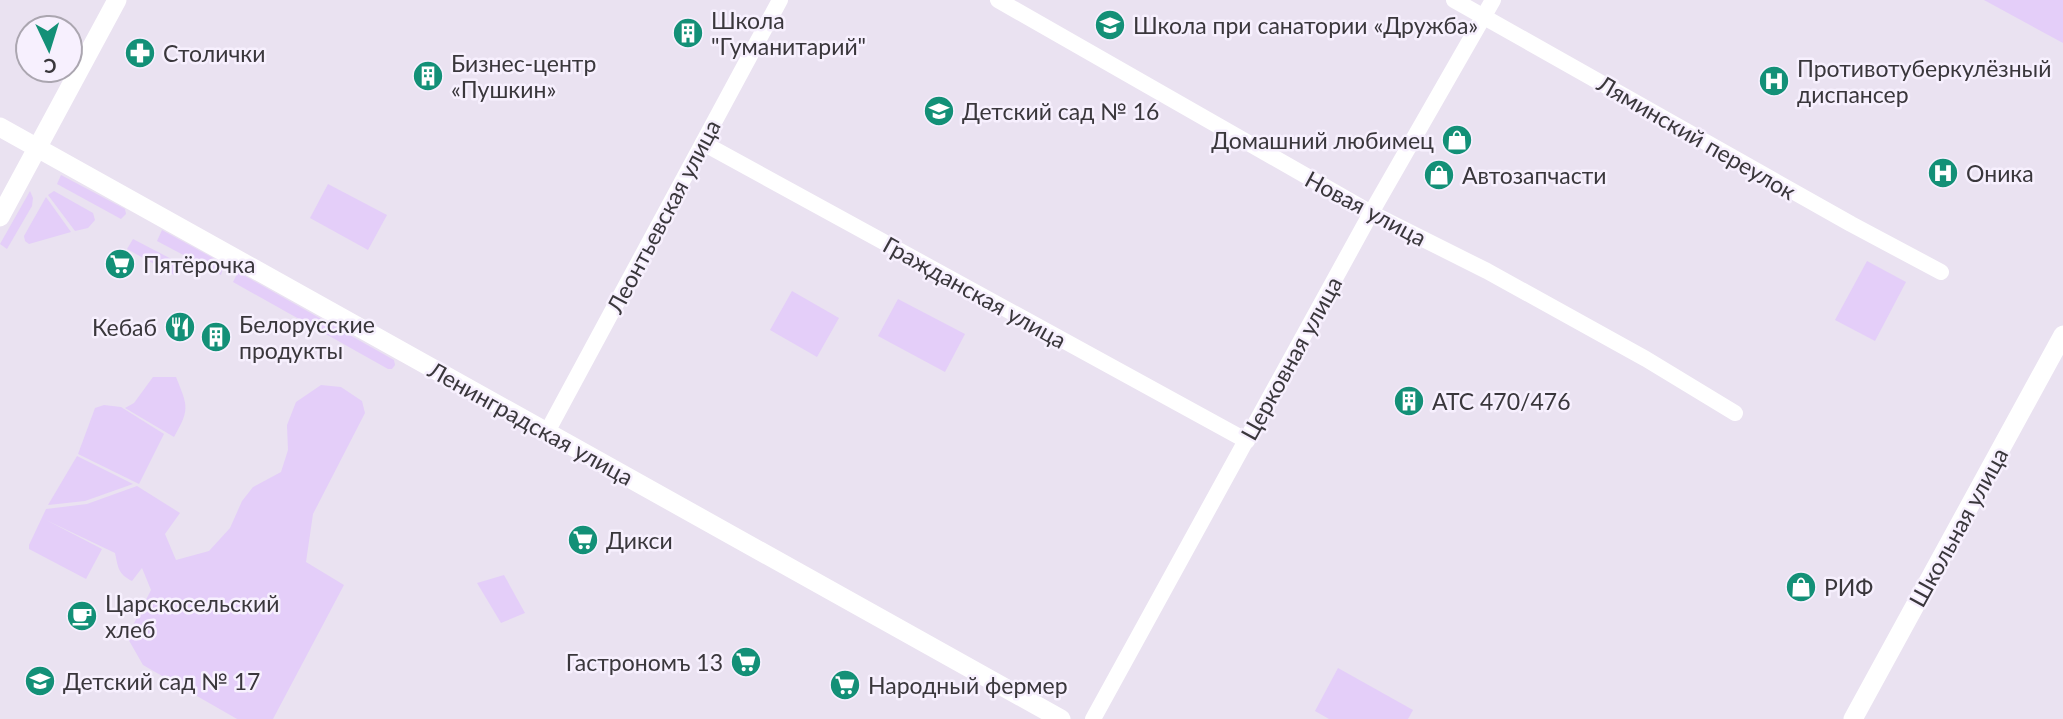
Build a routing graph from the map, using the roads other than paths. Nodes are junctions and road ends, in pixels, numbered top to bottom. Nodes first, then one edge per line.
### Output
1 (117, 0) edge
2 (780, 0) edge
3 (998, 0) edge
4 (1454, 0) edge
5 (1493, 0) edge
6 (1484, 16) junction
7 (0, 127) edge
8 (702, 143) junction
9 (37, 148) junction
10 (1371, 214) junction
11 (0, 218) edge
12 (1941, 272) dead end
13 (2063, 335) edge
14 (1735, 413) dead end
15 (547, 432) junction
16 (1247, 441) junction
17 (1061, 719) edge
18 (1093, 719) edge
19 (1853, 719) edge

1 - 9 street
2 - 8 street, Леонтьевская улица
3 - 10 street, Новая улица
4 - 6 street, Ляминский переулок
5 - 6 street, Церковная улица
6 - 10 street, Церковная улица
6 - 12 street, Ляминский переулок
7 - 9 street, Ленинградская улица
8 - 15 street, Леонтьевская улица
8 - 16 street, Гражданская улица
9 - 11 street
9 - 15 street, Ленинградская улица
10 - 14 street, Новая улица
10 - 16 street, Церковная улица
13 - 19 street, Школьная улица
15 - 17 street, Ленинградская улица
16 - 18 street, Церковная улица

